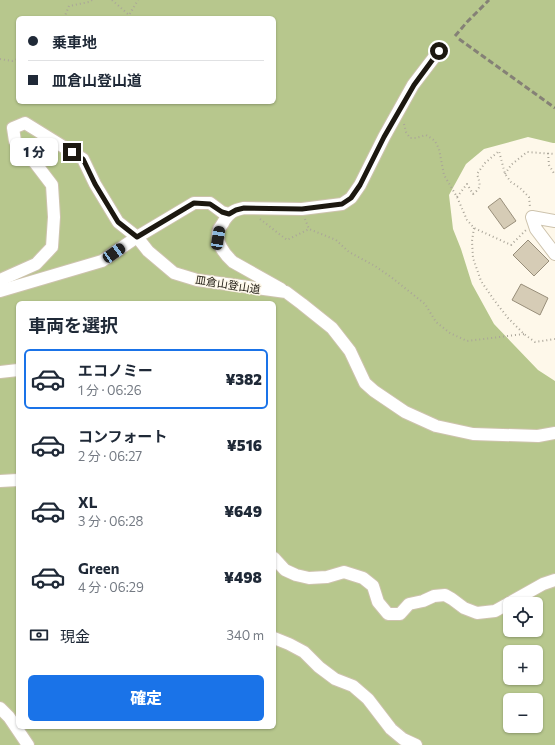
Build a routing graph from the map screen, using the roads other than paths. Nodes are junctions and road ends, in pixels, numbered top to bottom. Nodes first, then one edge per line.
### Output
1 (439, 51) dead end
2 (229, 214) junction
3 (555, 221) edge
4 (137, 237) junction
5 (555, 254) edge
6 (0, 280) edge
7 (0, 291) edge
8 (286, 292) junction
9 (16, 370) edge
10 (0, 372) edge
11 (555, 433) edge
12 (16, 480) edge
13 (0, 481) edge
14 (276, 560) edge
15 (555, 580) edge
16 (276, 639) edge
17 (0, 708) edge
18 (16, 727) edge
19 (17, 729) edge
20 (28, 745) edge
21 (416, 745) edge

1 - 2 street
2 - 4 street
2 - 8 street
3 - 5 street
4 - 6 street, 皿倉山登山道
4 - 7 street
4 - 8 street, 皿倉山登山道
8 - 11 street, 皿倉山登山道
9 - 10 street
12 - 13 street
14 - 15 street
16 - 21 street
17 - 18 street
19 - 20 street

